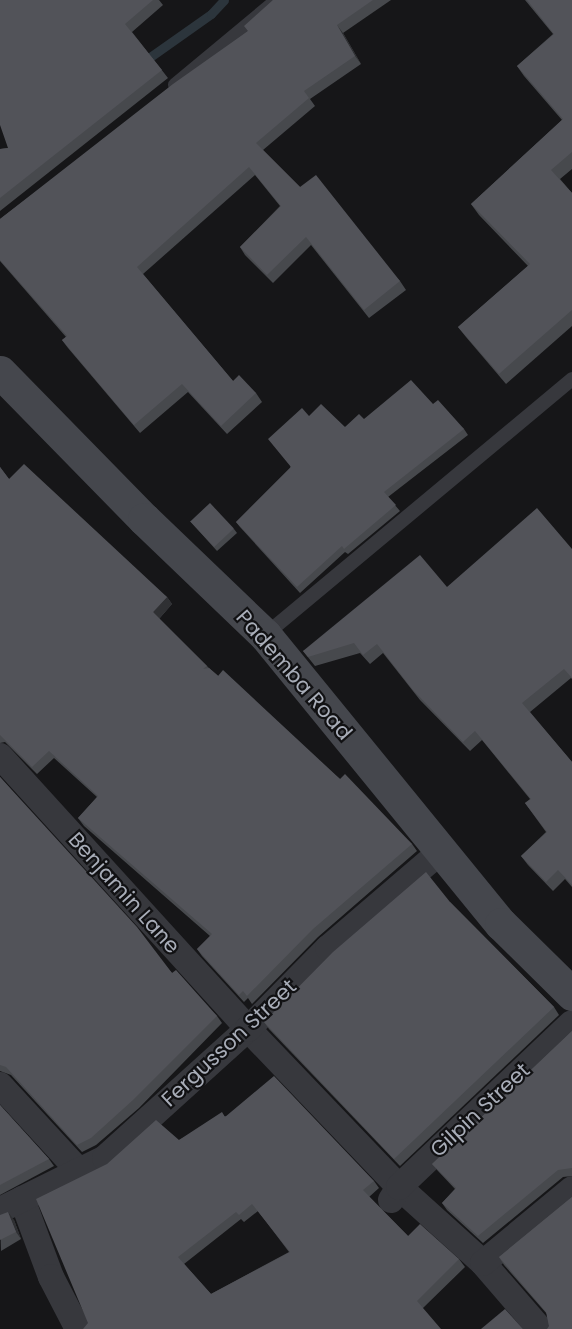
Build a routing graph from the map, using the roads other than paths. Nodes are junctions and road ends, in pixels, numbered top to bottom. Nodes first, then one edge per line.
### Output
1 (277, 0) edge
2 (167, 91) edge
3 (0, 372) edge
4 (572, 379) edge
5 (265, 635) junction
6 (0, 756) edge
7 (441, 851) junction
8 (572, 994) edge
9 (572, 1023) edge
10 (248, 1029) junction
11 (0, 1085) edge
12 (80, 1172) junction
13 (572, 1190) edge
14 (395, 1193) junction
15 (11, 1204) edge
16 (483, 1263) junction
17 (78, 1329) edge
18 (540, 1329) edge

1 - 2 lane
3 - 5 main road, Pademba Road
4 - 5 lane
5 - 7 main road, Pademba Road
6 - 10 street, Benjamin Lane
7 - 8 main road, Pademba Road
7 - 10 street, Fergusson Street
9 - 14 street, Gilpin Street
10 - 12 street, Fergusson Street
10 - 14 street, Benjamin Lane
11 - 12 street
12 - 15 street, Fergusson Street
13 - 16 street
14 - 16 street, Benjamin Lane
15 - 17 street
16 - 18 street, Benjamin Lane

